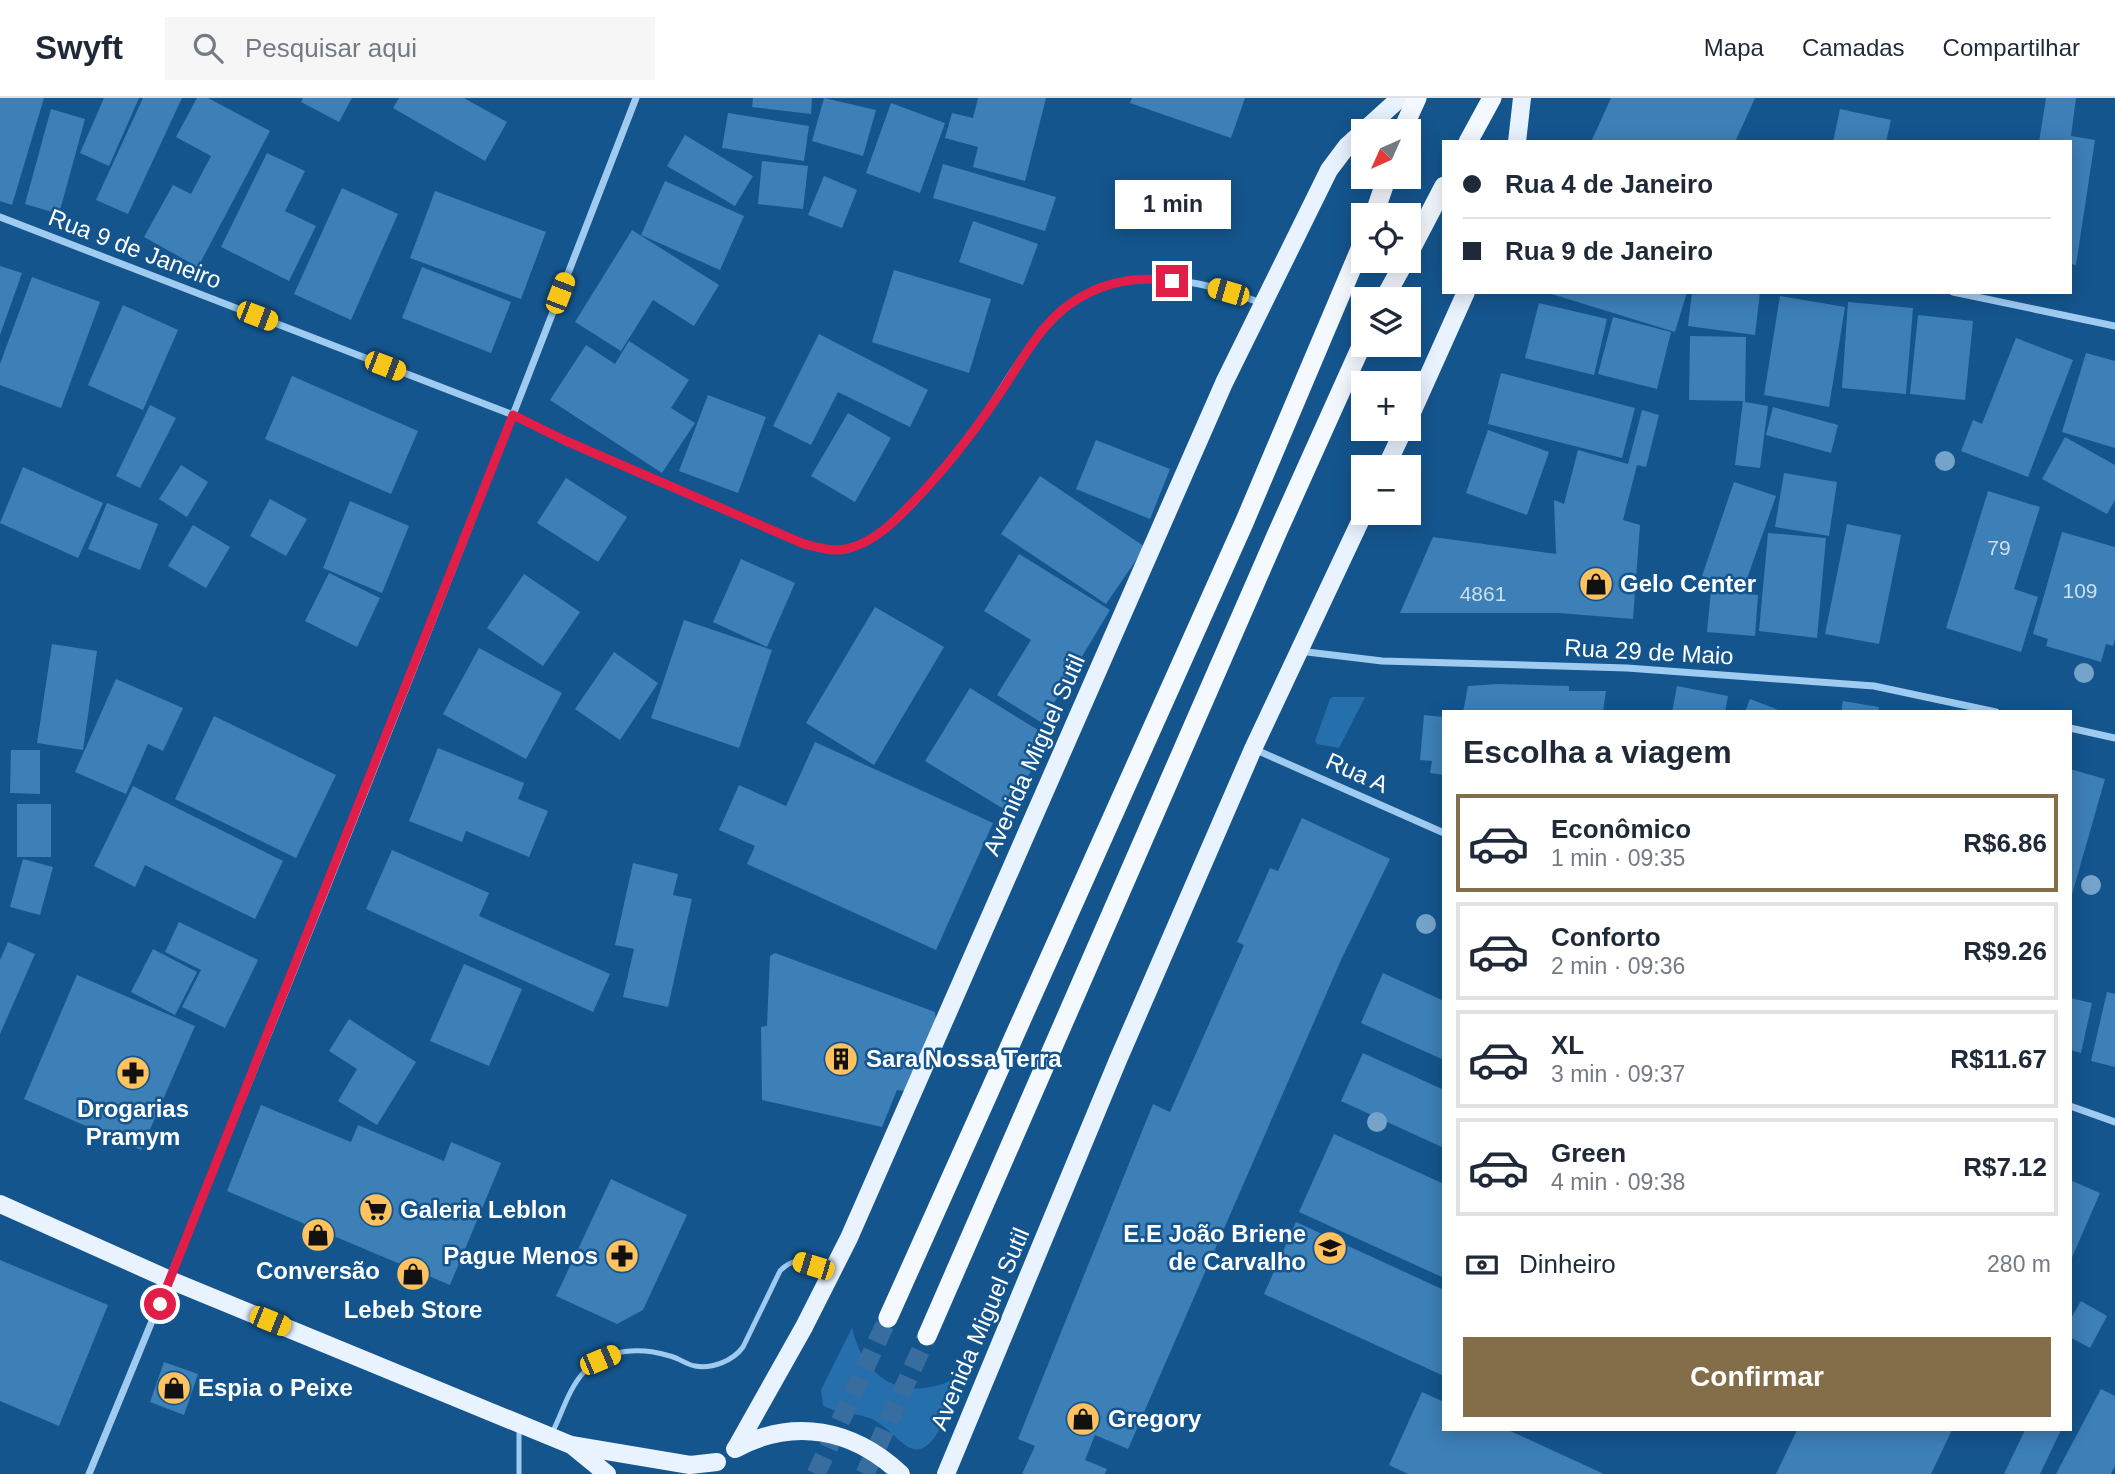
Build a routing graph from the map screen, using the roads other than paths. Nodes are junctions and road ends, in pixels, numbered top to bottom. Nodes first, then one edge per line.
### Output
1 (636, 98) edge
2 (1400, 98) edge
3 (1417, 98) edge
4 (1492, 98) edge
5 (1522, 98) edge
6 (1407, 119) edge
7 (1469, 140) edge
8 (1517, 140) edge
9 (1442, 190) edge
10 (0, 217) edge
11 (1421, 230) edge
12 (1351, 270) edge
13 (1465, 294) edge
14 (1963, 294) edge
15 (1263, 304) junction
16 (2115, 326) edge
17 (1356, 357) edge
18 (1421, 392) edge
19 (513, 415) junction
20 (1358, 525) edge
21 (1299, 651) junction
22 (1986, 710) edge
23 (2072, 728) edge
24 (2115, 738) edge
25 (1253, 749) junction
26 (1442, 832) edge
27 (2072, 1107) edge
28 (2115, 1122) edge
29 (0, 1204) edge
30 (832, 1271) junction
31 (170, 1280) junction
32 (888, 1318) tunnel mouth
33 (927, 1336) tunnel mouth
34 (519, 1423) junction
35 (551, 1436) junction
36 (571, 1444) junction
37 (736, 1448) junction
38 (711, 1468) edge
39 (604, 1473) edge
40 (89, 1474) edge
41 (519, 1474) edge
42 (901, 1474) edge
43 (946, 1474) edge

1 - 19 street
2 - 15 main road, Avenida Miguel Sutil
3 - 6 highway
4 - 7 highway
5 - 8 main road
9 - 11 highway
10 - 19 street, Rua 9 de Janeiro
12 - 32 highway
13 - 18 main road
14 - 16 street
15 - 19 street, Rua 9 de Janeiro
15 - 30 main road, Avenida Miguel Sutil
17 - 33 highway
19 - 31 street
20 - 21 main road, Avenida Miguel Sutil
21 - 22 street, Rua 29 de Maio
21 - 25 main road, Avenida Miguel Sutil
23 - 24 street
25 - 26 street, Rua A
25 - 43 main road, Avenida Miguel Sutil
27 - 28 street
29 - 31 main road
30 - 35 lane
30 - 37 main road, Avenida Miguel Sutil
31 - 34 main road
31 - 40 street
34 - 35 main road
34 - 41 lane
35 - 36 main road
36 - 38 main road
36 - 39 main road
37 - 38 main road
37 - 42 main road

